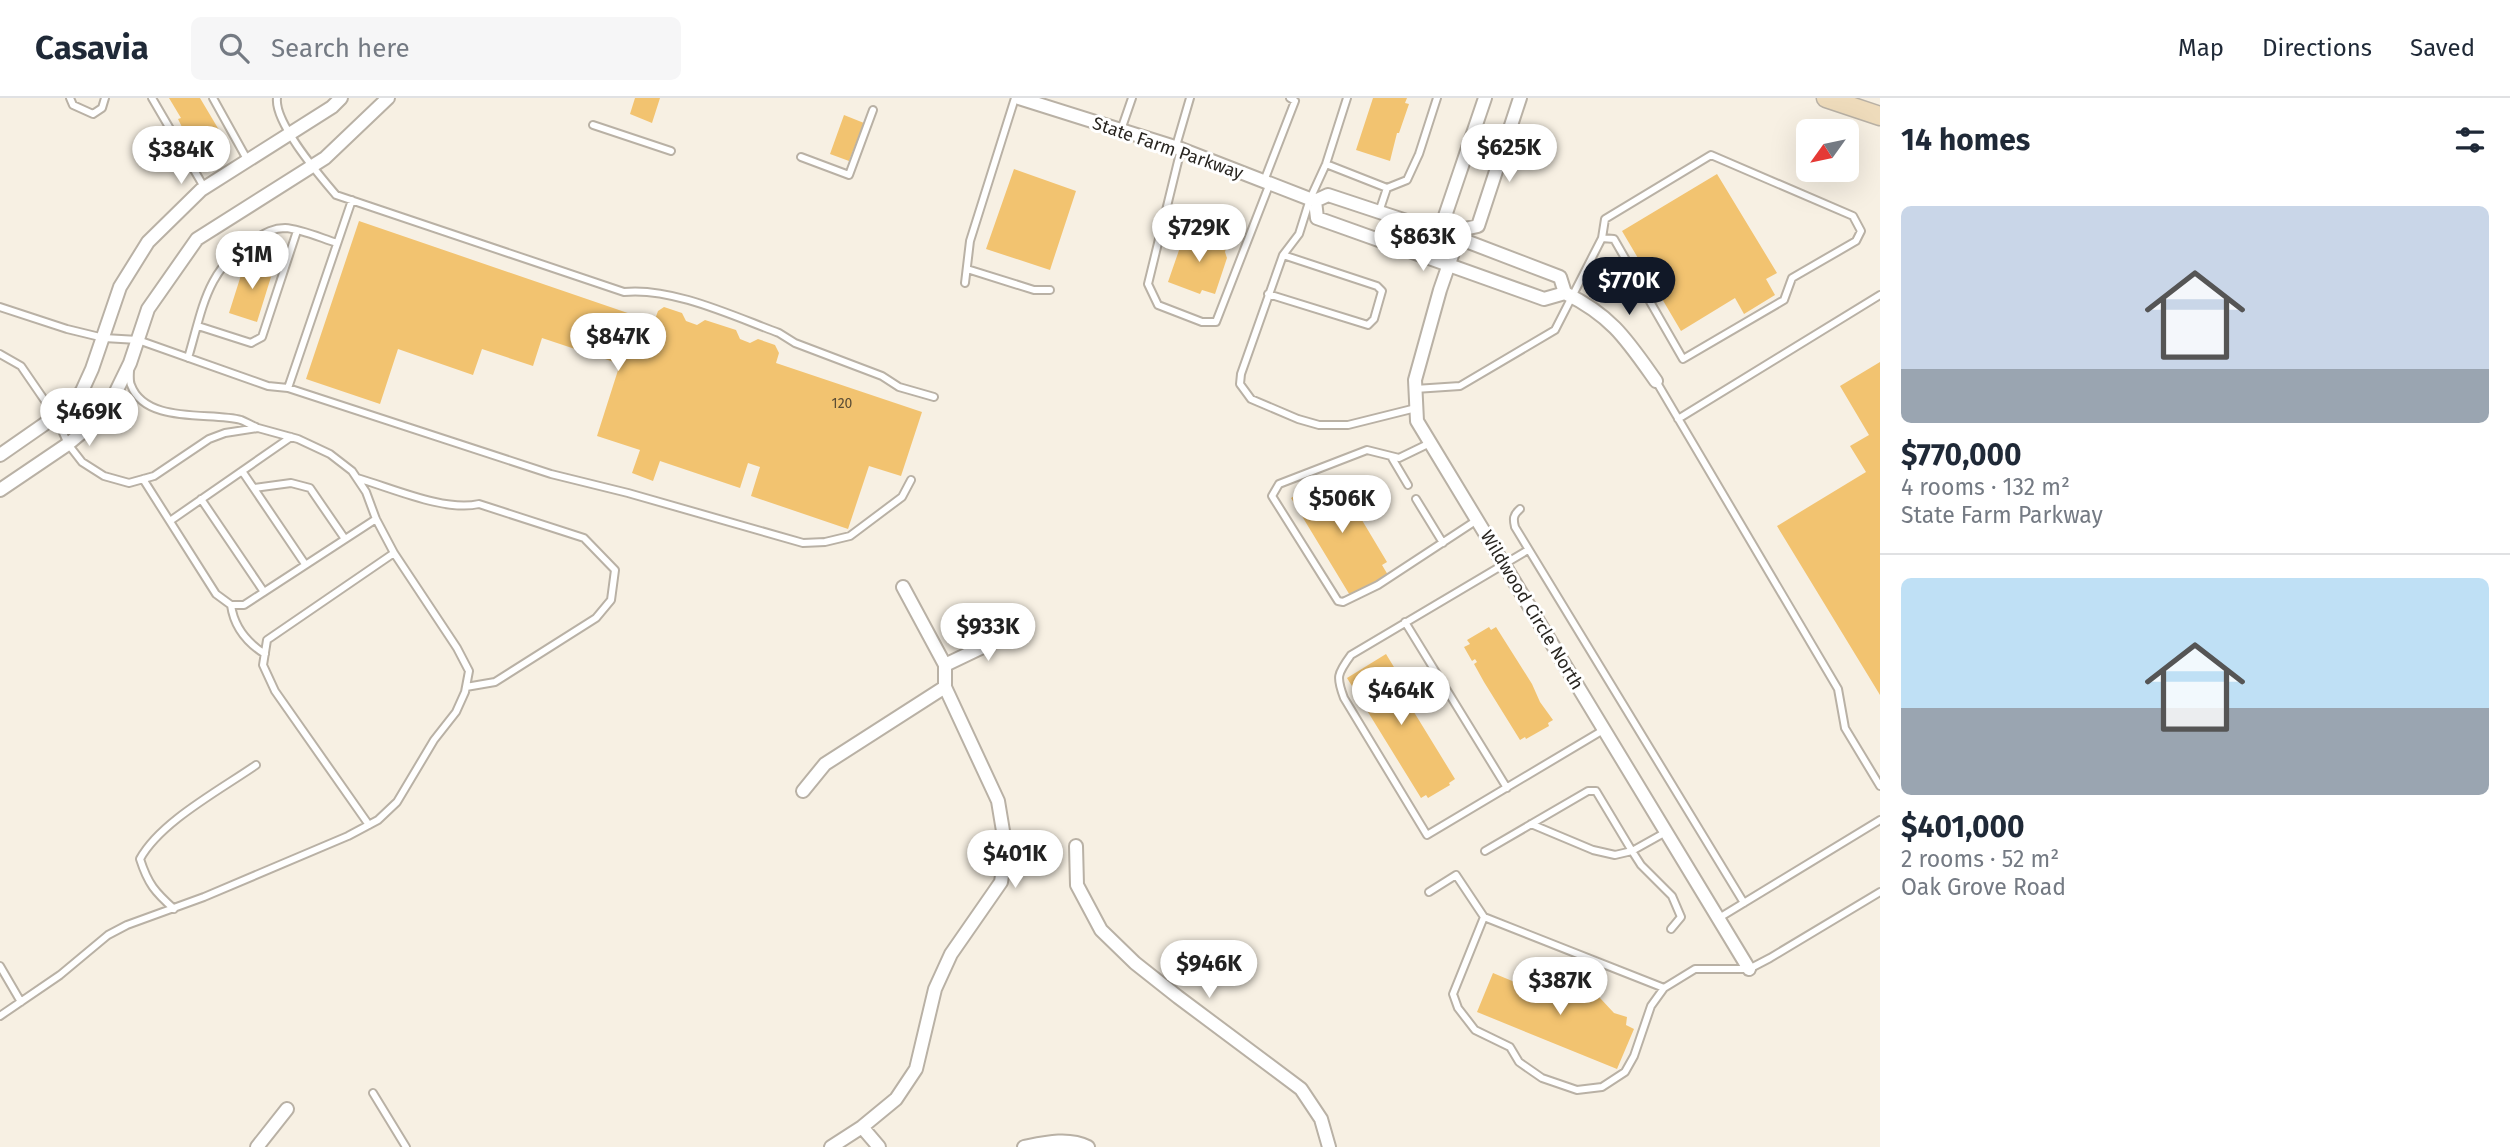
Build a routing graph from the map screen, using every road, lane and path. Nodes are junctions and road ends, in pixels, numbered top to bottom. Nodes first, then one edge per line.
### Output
1 (70, 98) edge
2 (105, 98) edge
3 (152, 98) edge
4 (213, 98) edge
5 (277, 98) edge
6 (341, 98) edge
7 (388, 98) edge
8 (1017, 98) edge
9 (1132, 98) edge
10 (1191, 98) edge
11 (1290, 98) edge
12 (1347, 98) edge
13 (1437, 98) edge
14 (1485, 98) edge
15 (1520, 98) edge
16 (1826, 98) edge
17 (873, 110) dead end
18 (1880, 116) edge
19 (593, 125) dead end
20 (1121, 130) junction
21 (291, 133) junction
22 (1178, 148) junction
23 (671, 151) dead end
24 (801, 157) dead end
25 (248, 161) junction
26 (1326, 164) junction
27 (312, 167) junction
28 (1267, 182) junction
29 (205, 188) junction
30 (1387, 188) junction
31 (352, 200) junction
32 (1312, 200) junction
33 (1378, 212) junction
34 (297, 231) junction
35 (1459, 234) junction
36 (1602, 238) junction
37 (337, 243) junction
38 (1283, 255) junction
39 (1448, 265) junction
40 (967, 269) junction
41 (965, 283) dead end
42 (1050, 290) dead end
43 (1268, 294) junction
44 (1569, 295) junction
45 (1880, 295) edge
46 (0, 307) edge
47 (198, 326) junction
48 (104, 338) junction
49 (138, 341) junction
50 (0, 354) edge
51 (188, 358) junction
52 (130, 363) junction
53 (1656, 381) joint
54 (288, 388) junction
55 (1415, 389) junction
56 (934, 397) dead end
57 (1416, 407) junction
58 (56, 417) junction
59 (1678, 419) junction
60 (258, 428) junction
61 (291, 437) junction
62 (1431, 443) junction
63 (68, 444) junction
64 (0, 455) edge
65 (1392, 458) junction
66 (242, 471) junction
67 (357, 478) junction
68 (143, 479) junction
69 (911, 481) dead end
70 (1408, 485) dead end
71 (254, 488) junction
72 (0, 490) edge
73 (201, 499) junction
74 (1416, 499) dead end
75 (1520, 509) dead end
76 (376, 519) junction
77 (1477, 520) junction
78 (170, 522) junction
79 (345, 539) junction
80 (1443, 543) junction
81 (1528, 550) junction
82 (394, 553) junction
83 (305, 564) junction
84 (1504, 565) junction
85 (904, 587) dead end
86 (264, 592) junction
87 (231, 605) junction
88 (1405, 622) junction
89 (1016, 631) dead end
90 (265, 654) junction
91 (945, 665) junction
92 (466, 687) junction
93 (945, 687) junction
94 (1605, 729) junction
95 (256, 765) dead end
96 (1880, 786) edge
97 (1507, 788) junction
98 (803, 791) dead end
99 (1880, 820) edge
100 (1531, 824) junction
101 (369, 825) junction
102 (1666, 832) junction
103 (1076, 846) dead end
104 (1632, 850) junction
105 (1485, 851) dead end
106 (1429, 892) dead end
107 (1880, 892) edge
108 (1744, 903) junction
109 (174, 909) junction
110 (1483, 918) junction
111 (1719, 918) junction
112 (1671, 929) dead end
113 (0, 966) edge
114 (1749, 969) junction
115 (1664, 988) junction
116 (21, 1002) junction
117 (0, 1016) edge
118 (373, 1093) dead end
119 (287, 1109) dead end
120 (862, 1127) junction
121 (257, 1147) edge
122 (406, 1147) edge
123 (831, 1147) edge
124 (879, 1147) edge
125 (1024, 1147) edge
126 (1088, 1147) edge
127 (1329, 1147) edge

1 - 2 lane
3 - 29 lane
4 - 25 lane
5 - 21 lane
6 - 21 street
7 - 27 street
8 - 20 street, State Farm Parkway
8 - 40 lane
9 - 20 lane
10 - 22 lane
11 - 28 lane
12 - 26 lane
13 - 30 lane
14 - 35 street
15 - 35 street
16 - 18 main road
17 - 24 lane
19 - 23 lane
20 - 22 street, State Farm Parkway
21 - 25 street
21 - 27 lane
22 - 28 street, State Farm Parkway
22 - 28 lane
25 - 29 street
26 - 30 lane
26 - 32 lane
27 - 31 lane
27 - 49 street
28 - 32 street, State Farm Parkway
29 - 48 street
30 - 33 lane
31 - 37 lane
31 - 56 lane
32 - 33 street, State Farm Parkway
32 - 38 lane
32 - 39 street, State Farm Parkway
33 - 35 street, State Farm Parkway
34 - 37 lane
34 - 47 lane
34 - 47 lane
35 - 39 street, Wildwood Circle North
35 - 44 street, State Farm Parkway
36 - 36 lane
36 - 44 lane
37 - 54 lane
38 - 43 lane
38 - 43 lane
39 - 44 street, State Farm Parkway
39 - 55 street, Wildwood Circle North
40 - 41 lane
40 - 42 lane
43 - 57 lane
44 - 53 street, State Farm Parkway
44 - 55 lane
45 - 59 lane
46 - 48 lane
47 - 51 lane
48 - 49 lane
48 - 58 street
49 - 51 lane
49 - 52 street
50 - 58 lane
51 - 54 lane
52 - 60 lane
52 - 63 street
53 - 59 lane
54 - 69 lane
55 - 57 street, Wildwood Circle North
57 - 62 street, Wildwood Circle North
58 - 63 lane
58 - 64 street
59 - 96 lane
60 - 61 lane
60 - 68 lane
61 - 66 lane
61 - 67 lane
62 - 65 lane
62 - 77 street, Wildwood Circle North
63 - 68 lane
63 - 72 street
65 - 70 lane
65 - 80 lane
66 - 71 lane
66 - 73 lane
67 - 76 lane
67 - 92 lane
68 - 78 lane
71 - 79 lane
71 - 83 lane
73 - 78 lane
73 - 86 lane
74 - 80 lane
75 - 81 lane
76 - 79 lane
76 - 82 lane
77 - 80 lane
77 - 84 street, Wildwood Circle North
78 - 87 lane
79 - 83 lane
81 - 84 lane
81 - 108 lane
82 - 90 lane
82 - 92 lane
83 - 86 lane
84 - 88 lane
84 - 94 street, Wildwood Circle North
85 - 91 street
86 - 87 lane
87 - 90 lane
88 - 97 lane
88 - 97 lane
89 - 91 street
90 - 101 lane
91 - 93 street
92 - 101 lane
93 - 98 street
93 - 120 street
94 - 97 lane
94 - 102 street, Wildwood Circle North
95 - 109 lane
99 - 108 lane
100 - 104 lane
100 - 104 lane
100 - 105 lane
101 - 109 lane
102 - 104 lane
102 - 111 street, Wildwood Circle North
103 - 127 street
104 - 112 lane
106 - 110 lane
107 - 114 lane
108 - 111 lane
109 - 116 lane
110 - 115 lane
110 - 115 lane
111 - 114 street, Wildwood Circle North
113 - 116 lane
114 - 115 lane
116 - 117 lane
118 - 122 lane
119 - 121 street
120 - 123 street
120 - 124 street
125 - 126 street

